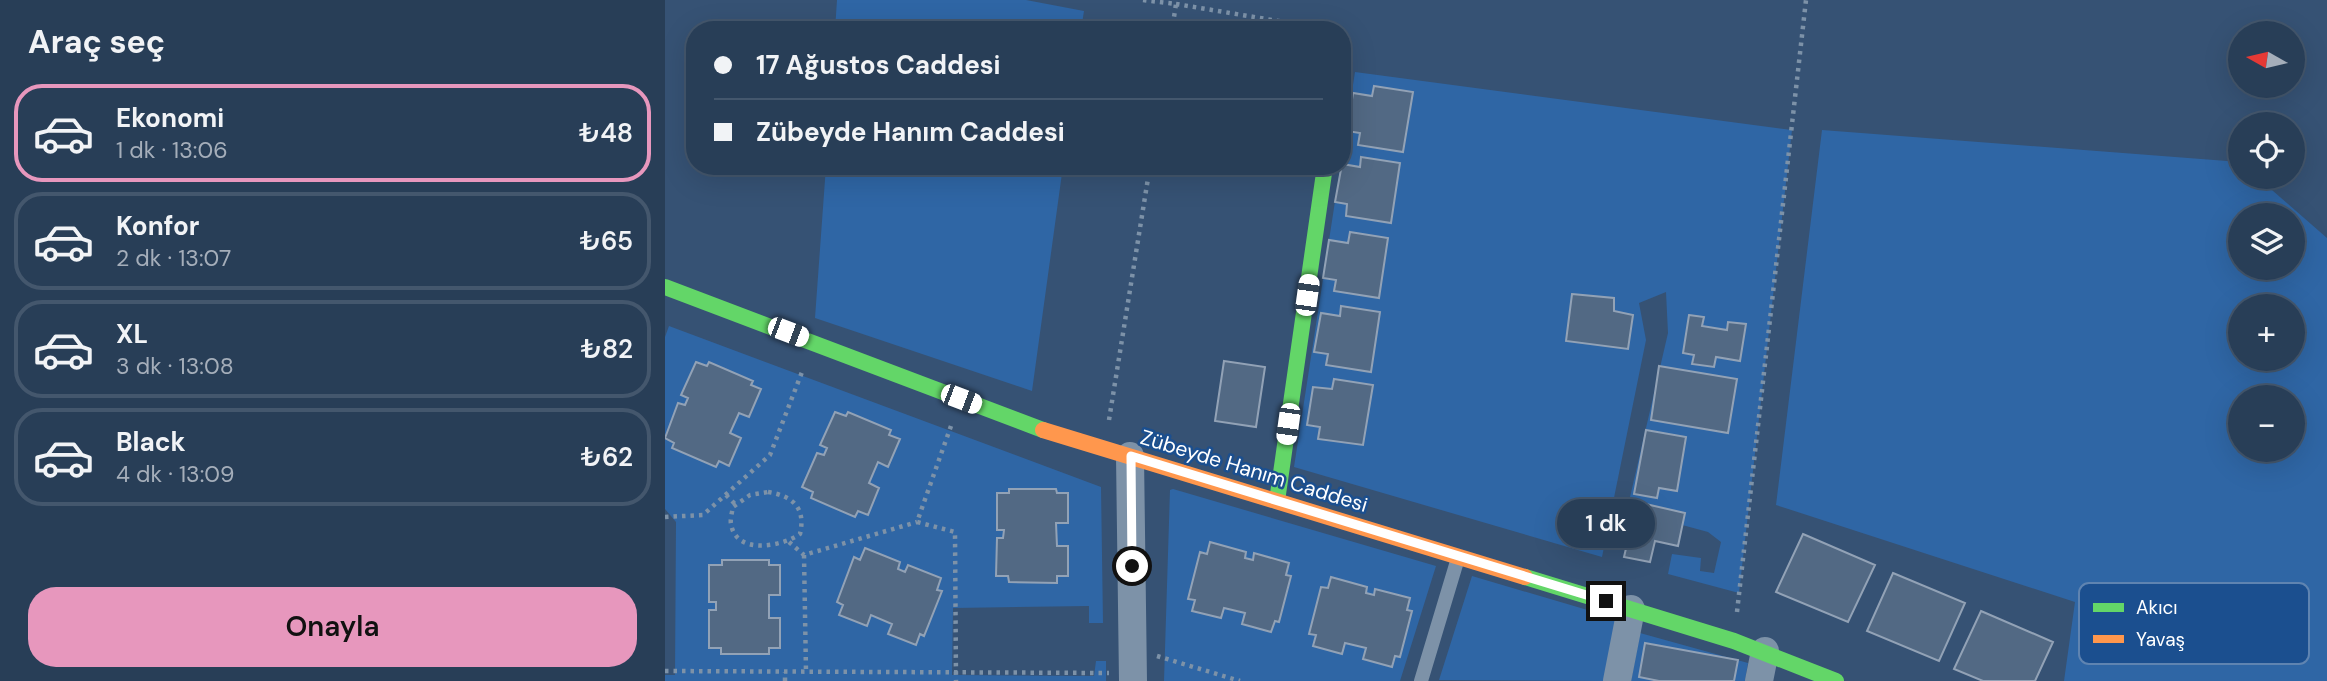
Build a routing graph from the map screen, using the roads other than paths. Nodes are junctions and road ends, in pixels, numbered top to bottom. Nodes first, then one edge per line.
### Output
1 (1324, 175) edge
2 (665, 288) edge
3 (1118, 452) junction
4 (1277, 501) junction
5 (1459, 556) junction
6 (1630, 609) junction
7 (1765, 651) junction
8 (1133, 668) edge
9 (1421, 681) edge
10 (1617, 681) edge
11 (1759, 681) edge
12 (1836, 681) edge

1 - 4 street
2 - 3 street, Zübeyde Hanım Caddesi
3 - 4 street, Zübeyde Hanım Caddesi
3 - 8 street
4 - 5 street, Zübeyde Hanım Caddesi
5 - 6 street, Zübeyde Hanım Caddesi
5 - 9 lane
6 - 7 street, Zübeyde Hanım Caddesi
6 - 10 street
7 - 11 street
7 - 12 street, Zübeyde Hanım Caddesi

